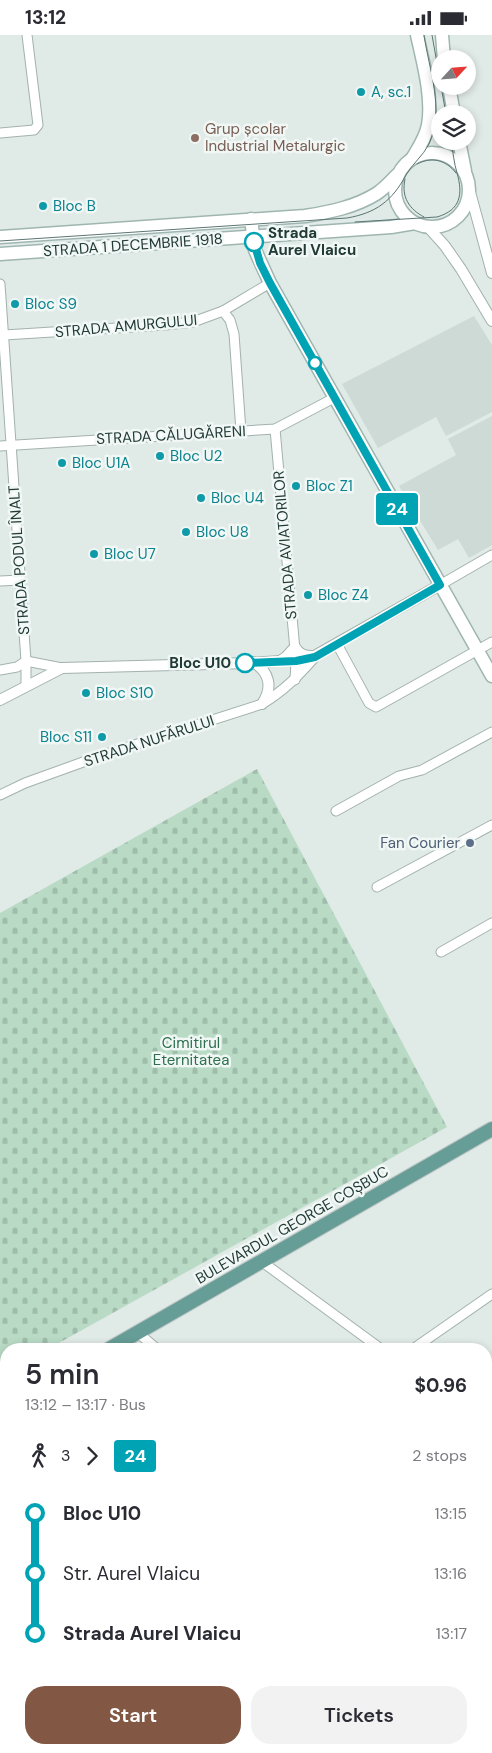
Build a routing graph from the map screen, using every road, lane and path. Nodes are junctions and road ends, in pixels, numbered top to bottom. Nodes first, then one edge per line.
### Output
1 (27, 35) edge
2 (417, 35) edge
3 (442, 35) edge
4 (443, 50) edge
5 (0, 133) edge
6 (461, 150) edge
7 (413, 157) junction
8 (465, 171) junction
9 (397, 175) junction
10 (470, 192) junction
11 (251, 219) junction
12 (415, 223) junction
13 (428, 227) junction
14 (0, 237) edge
15 (253, 237) junction
16 (0, 254) edge
17 (492, 273) edge
18 (270, 283) junction
19 (0, 284) edge
20 (223, 311) junction
21 (492, 321) edge
22 (4, 335) junction
23 (334, 398) junction
24 (275, 429) junction
25 (241, 431) junction
26 (11, 445) junction
27 (0, 446) edge
28 (492, 555) edge
29 (20, 580) junction
30 (0, 581) edge
31 (440, 585) junction
32 (492, 643) edge
33 (337, 644) junction
34 (295, 647) junction
35 (478, 651) junction
36 (315, 657) junction
37 (26, 661) junction
38 (278, 661) junction
39 (296, 661) junction
40 (253, 662) junction
41 (62, 668) junction
42 (0, 670) edge
43 (492, 676) edge
44 (295, 680) junction
45 (26, 686) junction
46 (0, 700) edge
47 (262, 704) junction
48 (492, 731) edge
49 (0, 795) edge
50 (336, 811) dead end
51 (492, 825) edge
52 (377, 887) dead end
53 (492, 923) edge
54 (441, 952) dead end
55 (492, 1129) edge
56 (261, 1261) junction
57 (492, 1294) edge
58 (138, 1332) junction
59 (119, 1343) edge
60 (151, 1343) edge
61 (373, 1343) edge
62 (421, 1343) edge

1 - 5 street
2 - 7 main road
3 - 4 main road
6 - 8 main road
7 - 8 main road
7 - 9 main road
8 - 10 main road
9 - 11 main road, STRADA 1 DECEMBRIE 1918
9 - 12 main road
10 - 13 main road
10 - 17 street
11 - 14 main road, STRADA 1 DECEMBRIE 1918
11 - 15 main road
12 - 13 main road
12 - 15 main road, STRADA 1 DECEMBRIE 1918
13 - 21 street
15 - 16 main road, STRADA 1 DECEMBRIE 1918
15 - 18 main road
18 - 20 street, STRADA AMURGULUI
18 - 23 main road
19 - 22 street, STRADA PODUL ÎNALT
20 - 22 street, STRADA AMURGULUI
20 - 25 street
22 - 26 street, STRADA PODUL ÎNALT
23 - 24 street, STRADA CĂLUGĂRENI
23 - 31 main road
24 - 25 street, STRADA CĂLUGĂRENI
24 - 34 street, STRADA AVIATORILOR
25 - 26 street, STRADA CĂLUGĂRENI
26 - 27 street, STRADA CĂLUGĂRENI
26 - 29 street, STRADA PODUL ÎNALT
28 - 31 street
29 - 30 street
29 - 37 street, STRADA PODUL ÎNALT
31 - 33 street
31 - 35 main road
32 - 35 street
33 - 35 street
33 - 36 street
34 - 36 street
34 - 38 street
34 - 39 street, STRADA AVIATORILOR
35 - 43 main road
36 - 39 street
36 - 44 street, STRADA NUFĂRULUI
37 - 41 street
37 - 42 street
37 - 45 street, STRADA PODUL ÎNALT
38 - 39 street
38 - 40 street
39 - 44 street
40 - 41 street
40 - 47 street
41 - 45 street
44 - 47 street, STRADA NUFĂRULUI
45 - 46 street
47 - 49 street, STRADA NUFĂRULUI
48 - 50 street
51 - 52 street
53 - 54 street
55 - 56 main road, BULEVARDUL GEORGE COȘBUC
56 - 58 main road, BULEVARDUL GEORGE COȘBUC
56 - 61 street
57 - 62 street
58 - 59 main road, BULEVARDUL GEORGE COȘBUC
58 - 60 street

